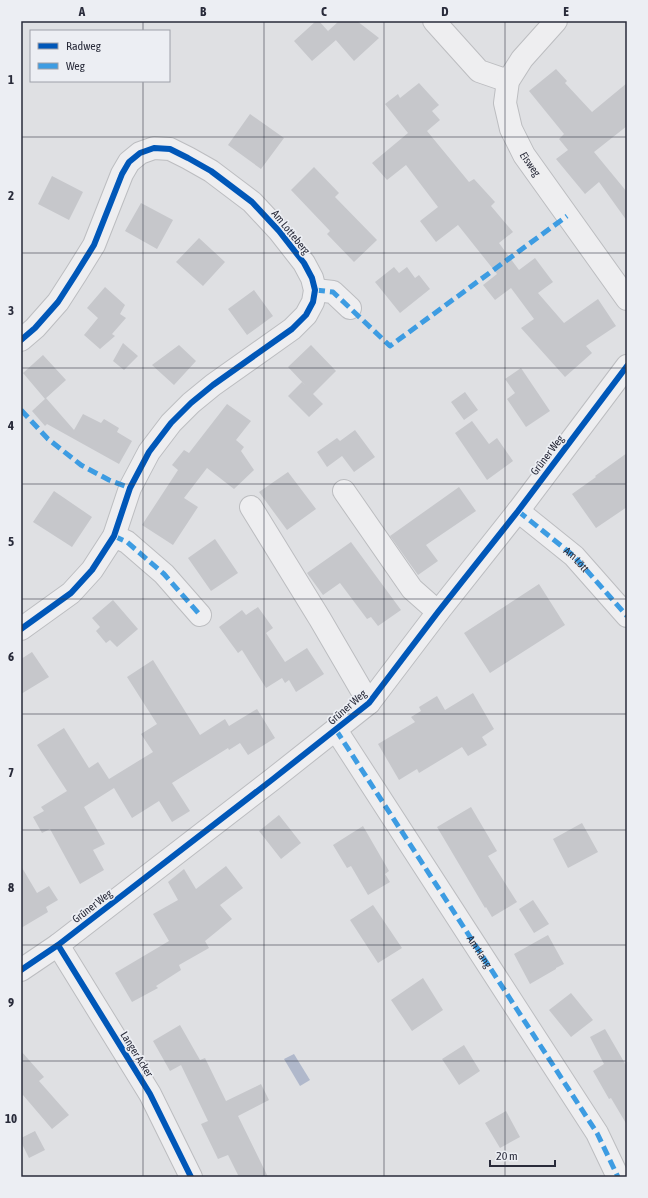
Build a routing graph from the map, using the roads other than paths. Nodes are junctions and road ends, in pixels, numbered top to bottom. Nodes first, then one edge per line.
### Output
1 (434, 21) edge
2 (556, 21) edge
3 (508, 81) junction
4 (315, 290) junction
5 (627, 299) edge
6 (350, 308) dead end
7 (21, 340) edge
8 (627, 366) edge
9 (344, 492) dead end
10 (251, 507) dead end
11 (518, 511) junction
12 (114, 536) junction
13 (438, 612) junction
14 (200, 615) dead end
15 (627, 616) edge
16 (21, 629) edge
17 (369, 703) junction
18 (336, 730) junction
19 (58, 945) junction
20 (21, 970) edge
21 (191, 1177) edge
22 (618, 1177) edge

1 - 3 street
2 - 3 street, Eisweg
3 - 5 street, Eisweg
4 - 6 street
4 - 7 street, Am Lotteberg
4 - 12 street
8 - 11 street, Grüner Weg
9 - 13 street
10 - 17 street
11 - 13 street, Grüner Weg
11 - 15 street, Am Lött
12 - 14 street
12 - 16 street
13 - 17 street, Grüner Weg
17 - 18 street, Grüner Weg
18 - 19 street, Grüner Weg
18 - 22 street, Am Hang
19 - 20 street, Grüner Weg
19 - 21 street, Langer Acker

